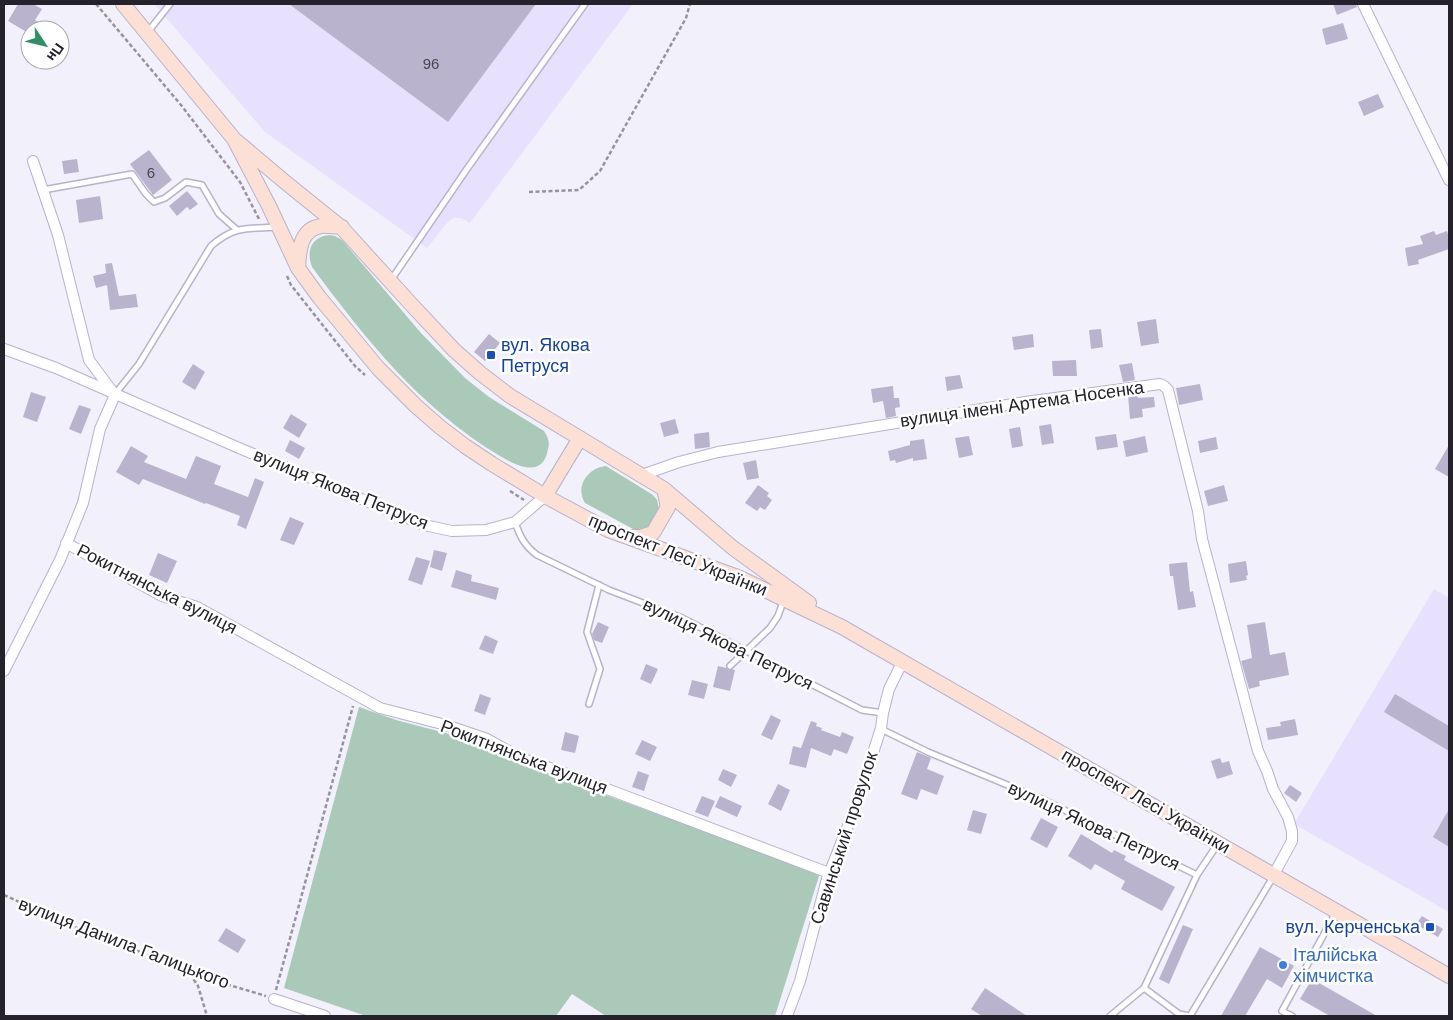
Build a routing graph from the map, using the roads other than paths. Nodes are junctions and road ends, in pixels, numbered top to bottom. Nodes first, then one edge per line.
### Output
1 (123, 4) edge
2 (170, 4) edge
3 (585, 4) edge
4 (1363, 4) edge
5 (147, 34) junction
6 (234, 139) junction
7 (32, 161) dead end
8 (1449, 180) edge
9 (43, 190) junction
10 (278, 227) junction
11 (342, 228) junction
12 (236, 229) junction
13 (298, 268) junction
14 (390, 280) junction
15 (4, 349) edge
16 (115, 395) junction
17 (580, 438) junction
18 (642, 475) junction
19 (664, 489) junction
20 (545, 496) junction
21 (515, 522) junction
22 (626, 538) junction
23 (66, 544) junction
24 (599, 585) junction
25 (784, 599) junction
26 (842, 627) junction
27 (746, 651) junction
28 (903, 661) junction
29 (730, 666) dead end
30 (4, 671) edge
31 (590, 704) dead end
32 (882, 713) junction
33 (881, 728) junction
34 (1219, 843) junction
35 (829, 873) junction
36 (1274, 874) junction
37 (1197, 875) junction
38 (1336, 911) junction
39 (1449, 976) edge
40 (1144, 988) junction
41 (274, 999) road end
42 (1282, 1011) junction
43 (325, 1016) edge
44 (787, 1016) edge
45 (1110, 1016) edge
46 (1190, 1016) edge
47 (1277, 1016) edge
48 (1292, 1016) edge

1 - 5 street, проспект Лесі Українки
2 - 5 lane
3 - 14 lane
4 - 8 street
5 - 6 street, проспект Лесі Українки
6 - 10 street, проспект Лесі Українки
6 - 11 street, проспект Лесі Українки
7 - 9 street
9 - 12 lane
9 - 16 street
10 - 12 lane
10 - 13 street, проспект Лесі Українки
11 - 13 street
11 - 14 street, проспект Лесі Українки
12 - 16 lane
13 - 20 street, проспект Лесі Українки
14 - 17 street, проспект Лесі Українки
15 - 16 street, вулиця Якова Петруся
16 - 21 street, вулиця Якова Петруся
16 - 23 street
17 - 18 street, проспект Лесі Українки
17 - 20 street
18 - 19 street, проспект Лесі Українки
18 - 36 street, вулиця імені Артема Носенка
19 - 22 street
19 - 26 street, проспект Лесі Українки
20 - 21 street
20 - 22 street, проспект Лесі Українки
21 - 24 lane, вулиця Якова Петруся
22 - 25 street, проспект Лесі Українки
23 - 30 street
23 - 35 street, Рокитнянська вулиця
24 - 27 lane, вулиця Якова Петруся
24 - 31 lane
25 - 26 street, проспект Лесі Українки
25 - 27 lane
26 - 28 street, проспект Лесі Українки
27 - 29 lane
27 - 32 lane, вулиця Якова Петруся
28 - 32 street, Савинський провулок
28 - 34 street, проспект Лесі Українки
32 - 33 street, Савинський провулок
33 - 35 street, Савинський провулок
33 - 37 lane, вулиця Якова Петруся
34 - 36 street, проспект Лесі Українки
34 - 37 lane
35 - 44 street, Савинський провулок
36 - 38 street, проспект Лесі Українки
36 - 46 lane
37 - 40 lane
38 - 39 street, проспект Лесі Українки
38 - 42 lane
40 - 45 lane
40 - 46 lane
41 - 43 street
42 - 47 lane
42 - 48 lane

